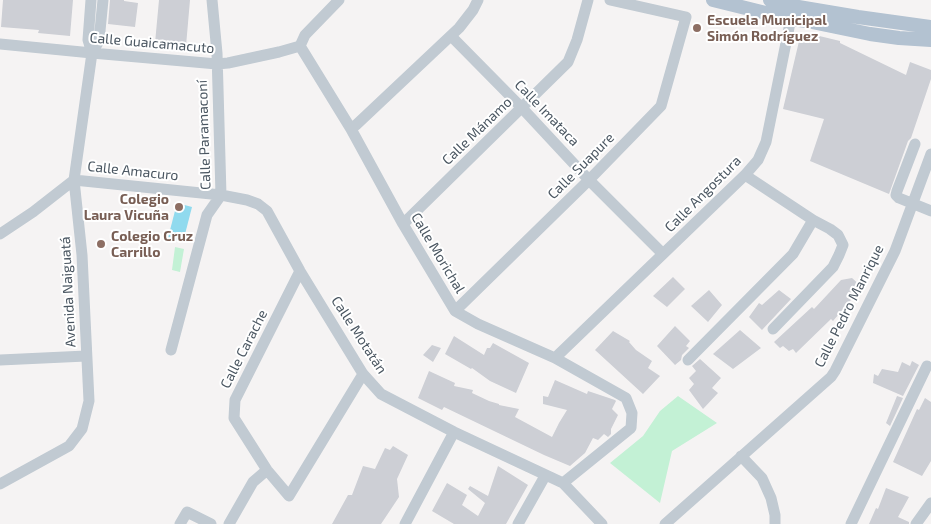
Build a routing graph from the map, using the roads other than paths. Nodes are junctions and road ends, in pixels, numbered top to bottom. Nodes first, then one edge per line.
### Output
1 (91, 0) edge
2 (103, 0) edge
3 (212, 0) edge
4 (339, 0) edge
5 (478, 0) edge
6 (588, 0) edge
7 (610, 0) edge
8 (713, 0) edge
9 (770, 0) edge
10 (792, 12) junction
11 (931, 27) edge
12 (451, 36) junction
13 (931, 40) edge
14 (0, 44) edge
15 (300, 46) junction
16 (92, 54) junction
17 (217, 64) junction
18 (522, 108) junction
19 (351, 129) junction
20 (915, 144) dead end
21 (931, 154) edge
22 (745, 175) junction
23 (74, 180) junction
24 (589, 180) junction
25 (222, 195) junction
26 (912, 204) junction
27 (931, 212) edge
28 (813, 220) junction
29 (403, 224) junction
30 (0, 234) edge
31 (663, 254) junction
32 (300, 271) junction
33 (455, 311) junction
34 (773, 329) dead end
35 (171, 350) dead end
36 (86, 356) junction
37 (555, 358) junction
38 (0, 360) edge
39 (688, 360) dead end
40 (927, 366) dead end
41 (363, 374) junction
42 (454, 432) junction
43 (741, 456) junction
44 (267, 470) junction
45 (545, 476) junction
46 (563, 483) junction
47 (0, 484) edge
48 (931, 503) edge
49 (180, 524) edge
50 (211, 524) edge
51 (229, 524) edge
52 (405, 524) edge
53 (518, 524) edge
54 (602, 524) edge
55 (665, 524) edge
56 (775, 524) edge
57 (851, 524) edge
58 (916, 524) edge

1 - 16 street, Avenida Naiguatá
2 - 16 street, Avenida Naiguatá
3 - 17 street, Calle Paramaconí
4 - 15 street
5 - 12 street
6 - 18 street, Calle Mánamo
7 - 24 street, Calle Suapure
8 - 10 main road
9 - 10 main road
10 - 11 main road
10 - 13 main road
10 - 22 street, Calle Angostura
12 - 18 street, Calle Imataca
12 - 19 street
14 - 16 street, Calle Guaicamacuto
15 - 17 street, Calle Guaicamacuto
15 - 19 street, Calle Morichal
16 - 17 street, Calle Guaicamacuto
16 - 23 street, Avenida Naiguatá
17 - 25 street, Calle Paramaconí
18 - 24 street, Calle Imataca
18 - 29 street, Calle Mánamo
19 - 29 street, Calle Morichal
20 - 26 street
21 - 26 street, Calle Pedro Manrique
22 - 28 street
22 - 31 street, Calle Angostura
23 - 25 street, Calle Amacuro
23 - 30 street, Calle Amacuro
23 - 36 street, Avenida Naiguatá
24 - 31 street, Calle Imataca
24 - 33 street, Calle Suapure
25 - 32 street, Calle Motatán
25 - 35 street, Calle Paramaconí
26 - 27 street
26 - 43 street, Calle Pedro Manrique
28 - 34 street
28 - 39 street
29 - 33 street, Calle Morichal
31 - 37 street, Calle Angostura
32 - 41 street, Calle Motatán
32 - 44 street, Calle Carache
33 - 37 street, Calle Morichal
36 - 38 street
36 - 47 street, Avenida Naiguatá
37 - 46 street, Calle Morichal
40 - 57 street
41 - 42 street, Calle Motatán
41 - 44 street, Calle Carache
42 - 45 street, Calle Motatán
42 - 52 street
43 - 55 street, Calle Pedro Manrique
43 - 56 street
44 - 51 street
45 - 46 street, Calle Motatán
45 - 53 street
46 - 54 street
48 - 58 street
49 - 50 street

